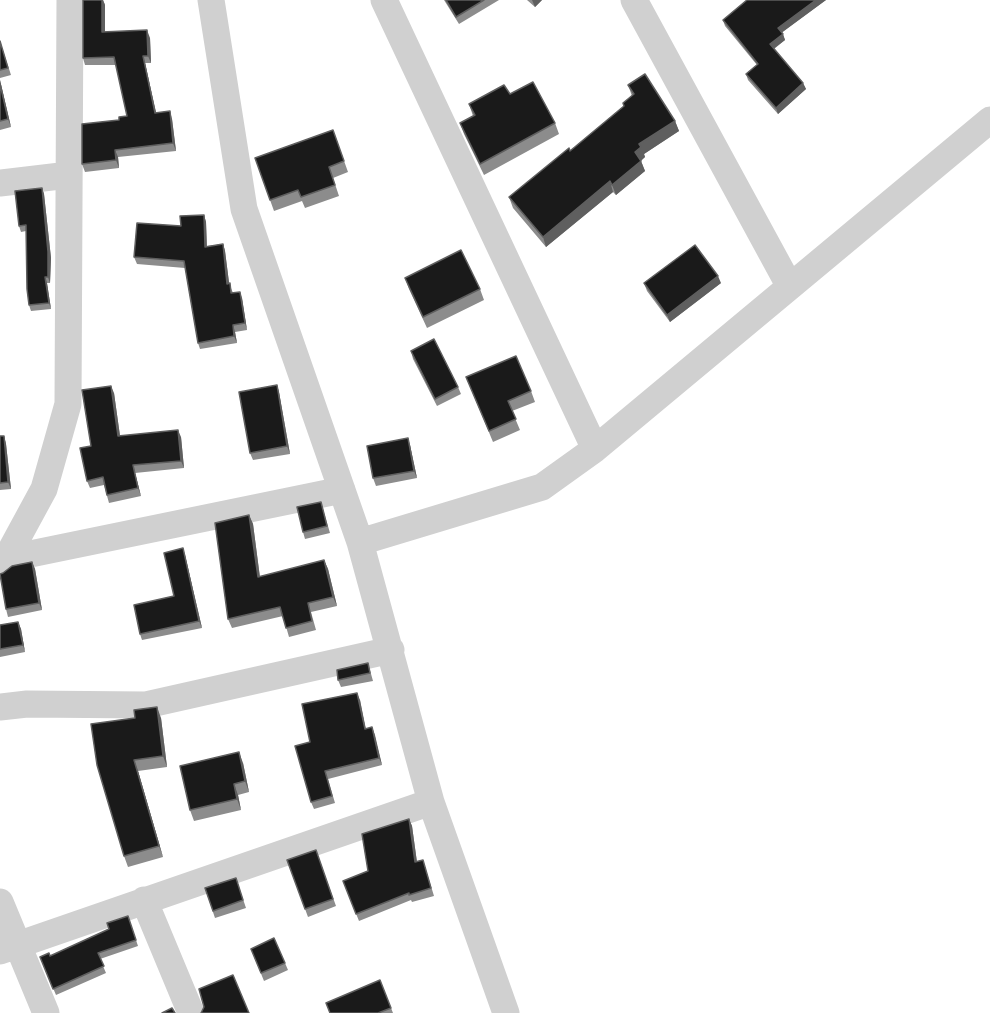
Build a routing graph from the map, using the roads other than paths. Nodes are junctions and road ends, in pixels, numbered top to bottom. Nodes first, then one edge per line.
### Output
1 (70, 0) edge
2 (211, 0) edge
3 (384, 0) edge
4 (634, 0) edge
5 (990, 120) edge
6 (69, 175) junction
7 (0, 183) edge
8 (789, 285) junction
9 (595, 449) junction
10 (342, 490) junction
11 (360, 542) junction
12 (3, 562) edge
13 (391, 650) junction
14 (0, 706) edge
15 (431, 802) junction
16 (144, 900) junction
17 (0, 902) edge
18 (9, 948) edge
19 (46, 1013) edge
20 (190, 1013) edge
21 (506, 1013) edge

1 - 6 street
2 - 10 street
3 - 9 street
4 - 8 street
5 - 8 street
6 - 7 street
6 - 12 street
8 - 9 street
9 - 11 street
10 - 11 street
10 - 12 street
11 - 13 street
13 - 14 street
13 - 15 street
15 - 16 street
15 - 21 street
16 - 18 street
16 - 20 street
17 - 18 street
18 - 19 street

